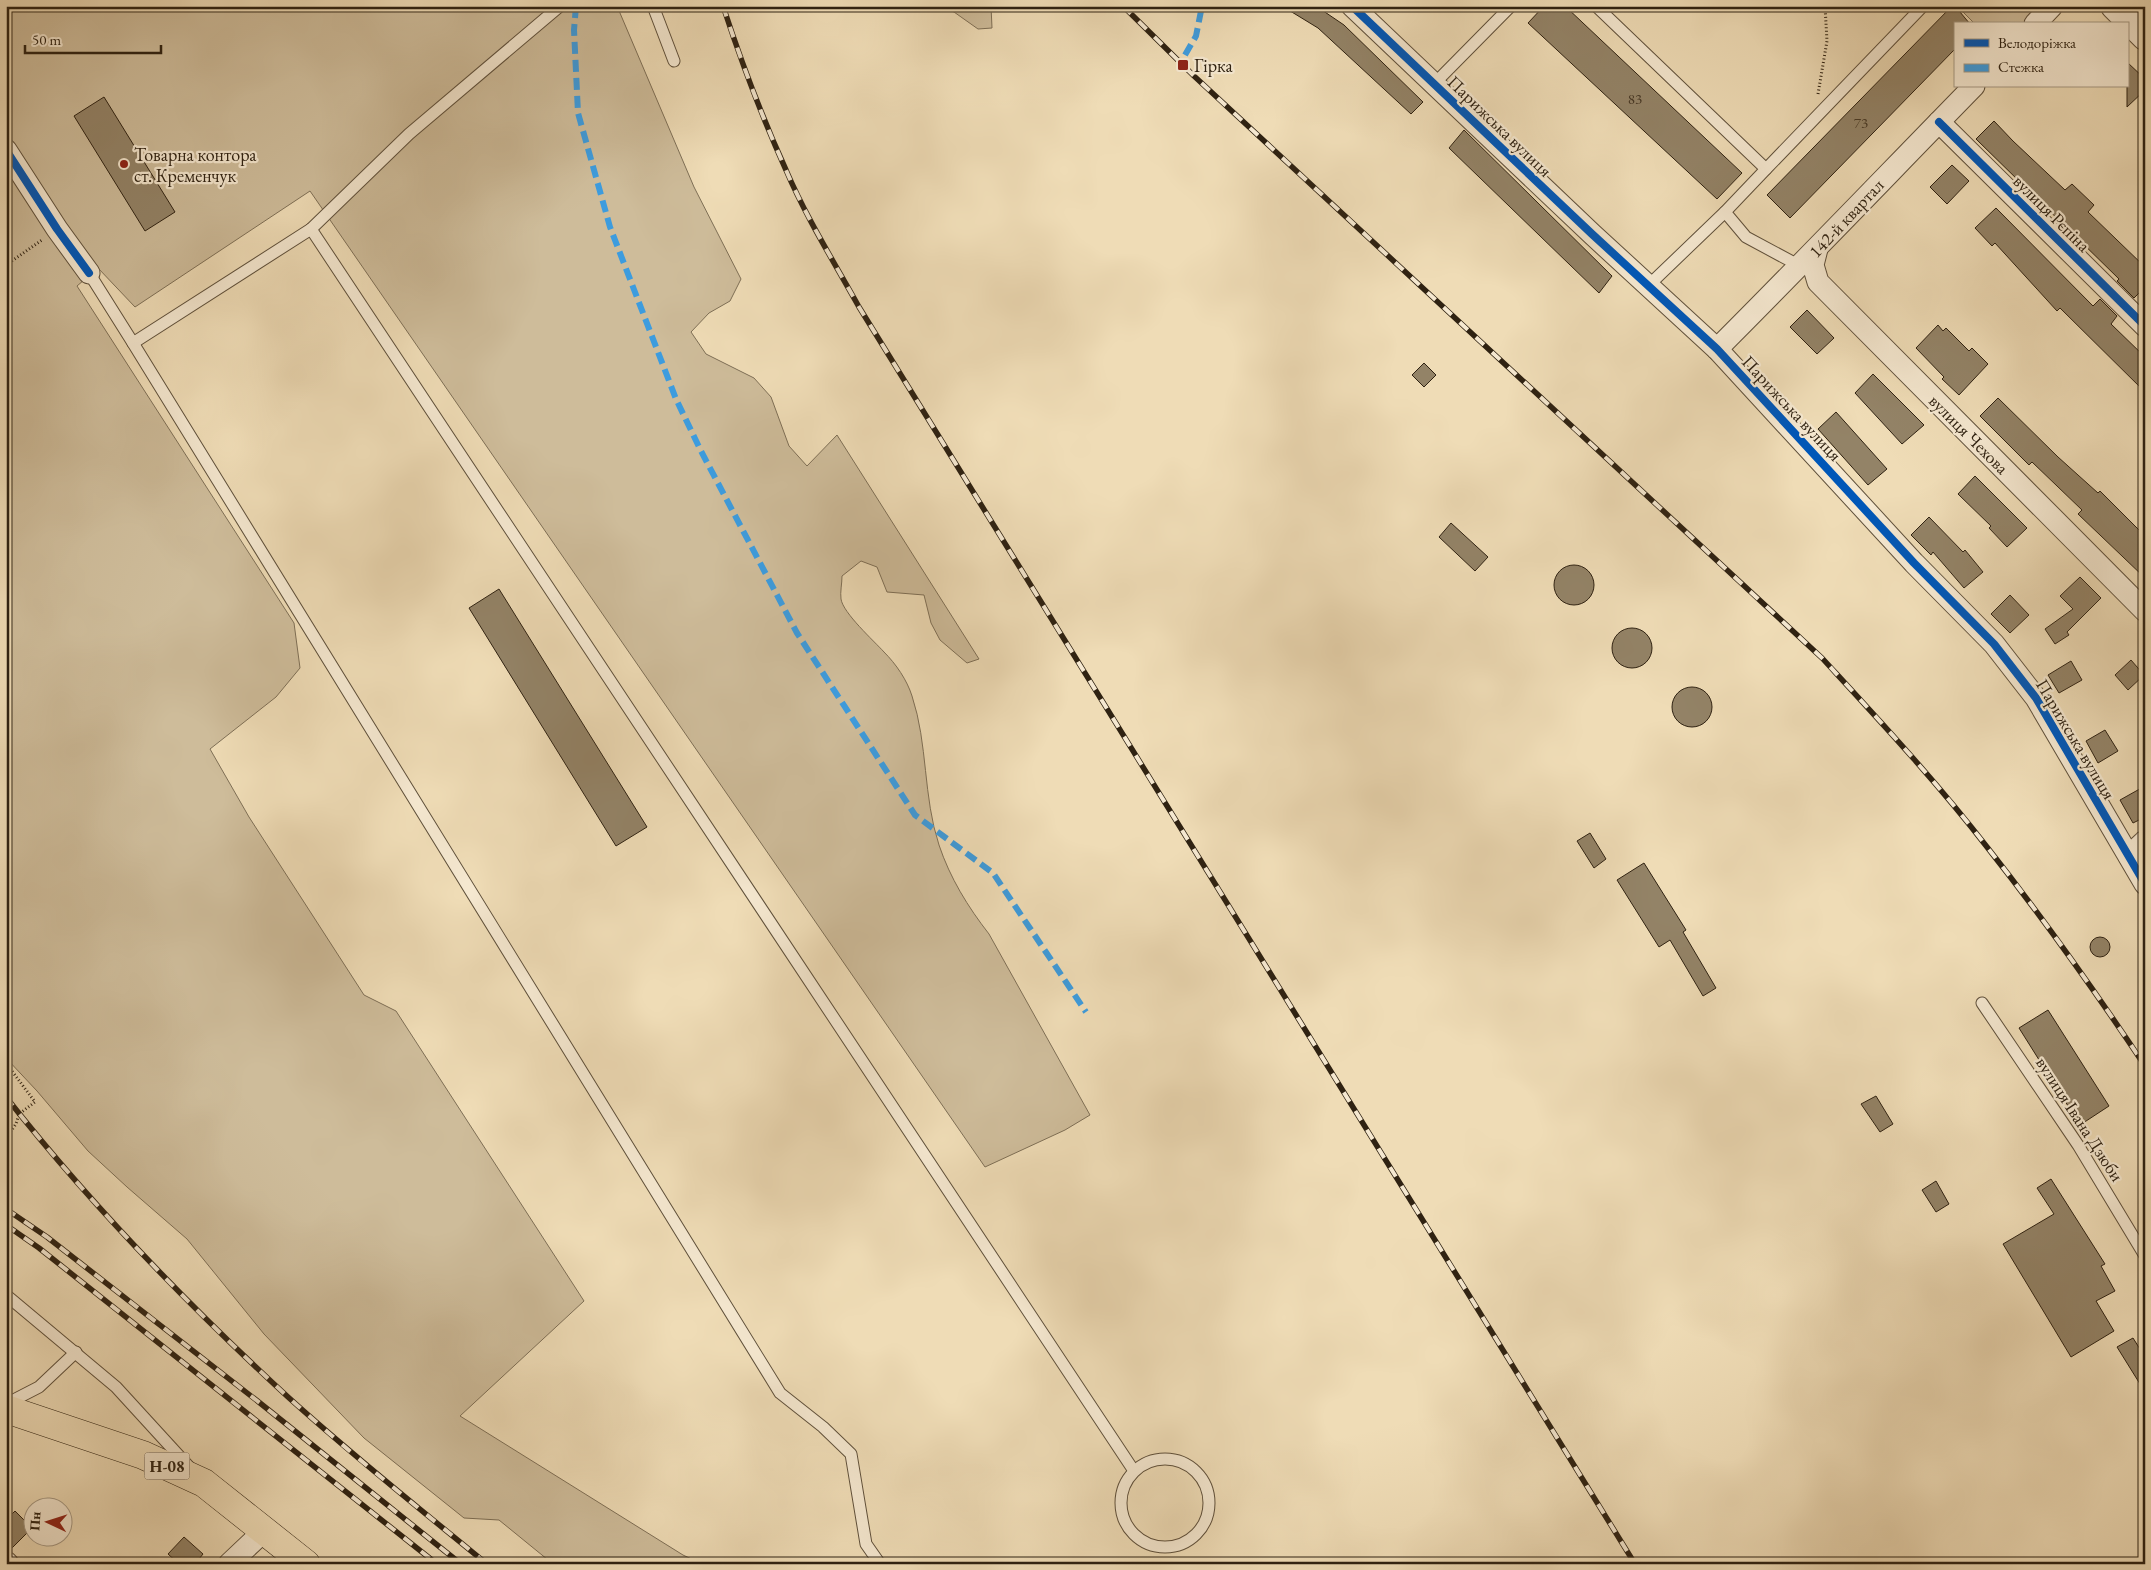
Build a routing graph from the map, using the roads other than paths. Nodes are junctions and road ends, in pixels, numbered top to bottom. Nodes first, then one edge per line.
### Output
1 (560, 6) edge
2 (653, 6) edge
3 (1352, 6) edge
4 (1511, 6) edge
5 (1596, 6) edge
6 (1923, 6) edge
7 (2052, 6) edge
8 (2114, 6) edge
9 (2037, 22) edge
10 (2145, 37) edge
11 (674, 61) dead end
12 (1434, 84) junction
13 (1972, 88) edge
14 (1939, 122) junction
15 (6, 150) edge
16 (1766, 169) junction
17 (1724, 212) junction
18 (311, 230) junction
19 (1817, 249) junction
20 (1800, 266) junction
21 (89, 274) joint
22 (1649, 285) junction
23 (2145, 326) edge
24 (132, 342) junction
25 (1717, 349) junction
26 (2145, 611) edge
27 (2145, 841) edge
28 (2129, 856) junction
29 (2145, 884) edge
30 (1982, 1002) dead end
31 (2145, 1256) edge
32 (6, 1295) edge
33 (76, 1352) junction
34 (6, 1404) edge
35 (6, 1409) edge
36 (1134, 1471) junction
37 (204, 1483) junction
38 (266, 1530) junction
39 (229, 1564) edge
40 (306, 1564) edge
41 (880, 1564) edge

1 - 18 lane
2 - 11 lane
3 - 12 street, Парижська вулиця
4 - 12 lane
5 - 16 lane
6 - 16 lane
7 - 9 street
8 - 10 street
12 - 22 street, Парижська вулиця
13 - 14 street, 142-й квартал
14 - 19 street, 142-й квартал
14 - 23 street, вулиця Рєпіна
15 - 21 street
16 - 17 lane
17 - 20 lane
17 - 22 lane
18 - 24 lane
18 - 36 lane
19 - 20 street, 142-й квартал
19 - 26 street, вулиця Чехова
20 - 25 street, 142-й квартал
21 - 24 lane
22 - 25 street, Парижська вулиця
24 - 41 lane
25 - 28 street, Парижська вулиця
27 - 28 street
28 - 29 street, Парижська вулиця
30 - 31 lane, вулиця Івана Дзюби
32 - 33 lane
33 - 34 lane
33 - 37 lane
35 - 37 main road, Н-08
36 - 36 lane
37 - 38 main road, Н-08
38 - 39 street
38 - 40 main road, Н-08

